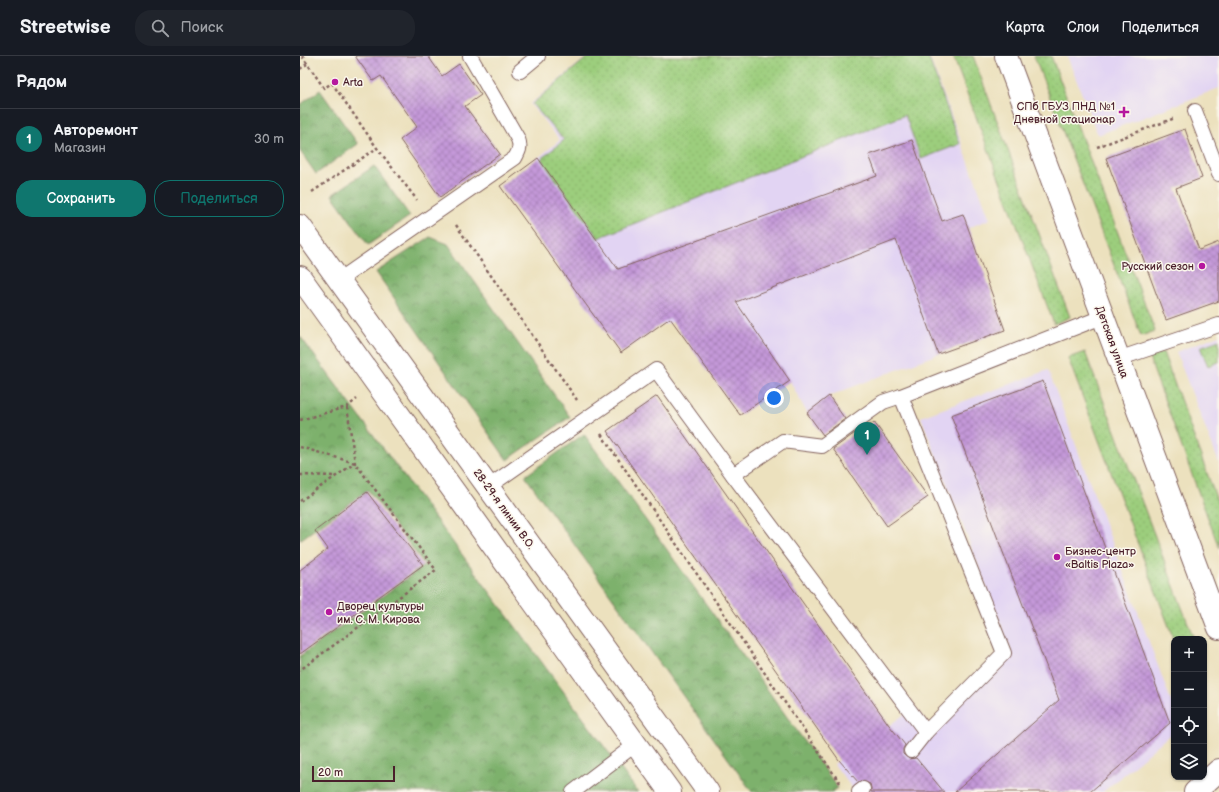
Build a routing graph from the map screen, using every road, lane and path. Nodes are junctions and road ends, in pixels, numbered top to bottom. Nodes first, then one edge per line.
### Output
1 (470, 56) edge
2 (538, 56) edge
3 (1006, 56) edge
4 (308, 64) dead end
5 (300, 69) edge
6 (520, 71) dead end
7 (1195, 111) joint
8 (1097, 147) dead end
9 (377, 148) dead end
10 (1219, 174) edge
11 (312, 192) dead end
12 (300, 226) edge
13 (300, 277) edge
14 (339, 280) junction
15 (1102, 317) junction
16 (1219, 325) edge
17 (1118, 359) junction
18 (361, 396) dead end
19 (901, 396) junction
20 (347, 407) junction
21 (300, 420) edge
22 (300, 447) edge
23 (356, 463) junction
24 (300, 475) edge
25 (733, 475) junction
26 (335, 476) junction
27 (488, 487) junction
28 (300, 501) edge
29 (1219, 628) edge
30 (300, 670) edge
31 (926, 732) junction
32 (636, 744) junction
33 (911, 751) dead end
34 (1219, 770) edge
35 (573, 792) edge
36 (670, 792) edge
37 (708, 792) edge
38 (1195, 792) edge

1 - 14 lane
2 - 6 lane
3 - 15 street, Детская улица
4 - 5 path
7 - 8 path
7 - 10 lane
9 - 11 path
12 - 14 street, 28-29-я линии В.О.
13 - 32 street
14 - 27 street, 28-29-я линии В.О.
15 - 17 street, Детская улица
15 - 19 lane
16 - 17 lane
17 - 29 street, Детская улица
18 - 20 path
19 - 25 lane
19 - 31 lane
20 - 21 path
20 - 23 path
22 - 23 path
23 - 26 path
23 - 30 path
24 - 26 path
25 - 27 lane
25 - 31 lane
26 - 28 path
27 - 37 street, 28-29-я линии В.О.
31 - 33 lane
32 - 35 lane
32 - 36 street
34 - 38 street

